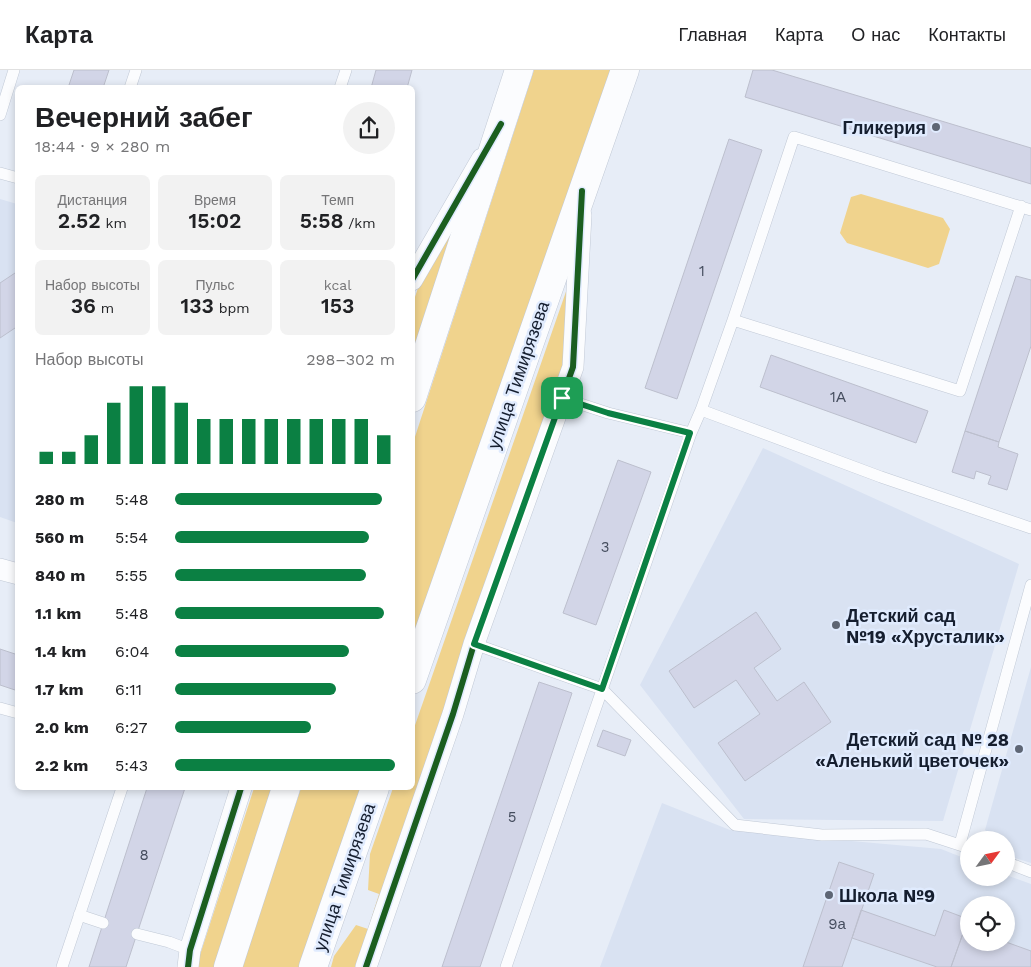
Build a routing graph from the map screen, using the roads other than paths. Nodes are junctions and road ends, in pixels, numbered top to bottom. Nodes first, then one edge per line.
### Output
1 (14, 70) edge
2 (136, 70) edge
3 (346, 70) edge
4 (519, 70) edge
5 (624, 70) edge
6 (131, 85) edge
7 (341, 85) edge
8 (0, 116) edge
9 (501, 124) junction
10 (0, 172) edge
11 (15, 177) edge
12 (582, 191) junction
13 (1026, 208) edge
14 (415, 275) edge
15 (733, 320) junction
16 (415, 389) edge
17 (562, 398) junction
18 (701, 410) junction
19 (690, 433) junction
20 (1031, 528) edge
21 (0, 569) edge
22 (15, 573) edge
23 (1031, 585) edge
24 (474, 644) junction
25 (415, 671) edge
26 (602, 689) junction
27 (0, 708) edge
28 (15, 713) edge
29 (121, 790) edge
30 (240, 790) edge
31 (285, 790) edge
32 (374, 790) edge
33 (968, 831) edge
34 (960, 845) edge
35 (1015, 866) edge
36 (1031, 872) edge
37 (80, 915) junction
38 (103, 923) dead end
39 (137, 934) dead end
40 (189, 958) edge
41 (62, 967) edge
42 (228, 967) edge
43 (313, 967) edge
44 (366, 967) edge
45 (506, 967) edge

1 - 8 lane
2 - 6 lane
3 - 7 lane
4 - 9 main road
5 - 12 main road, улица Тимирязева
9 - 14 street
9 - 16 main road
10 - 11 lane
12 - 17 street
12 - 25 main road, улица Тимирязева
13 - 15 lane
13 - 15 lane
15 - 18 lane
17 - 19 lane
17 - 24 street
18 - 19 lane
18 - 20 lane
19 - 26 lane
21 - 22 street
23 - 33 lane
24 - 26 lane
24 - 44 street
26 - 34 lane
26 - 45 lane
27 - 28 lane
29 - 37 lane
30 - 40 street
31 - 42 main road
32 - 43 main road, улица Тимирязева
35 - 36 lane
37 - 38 lane
37 - 41 lane
39 - 40 lane

